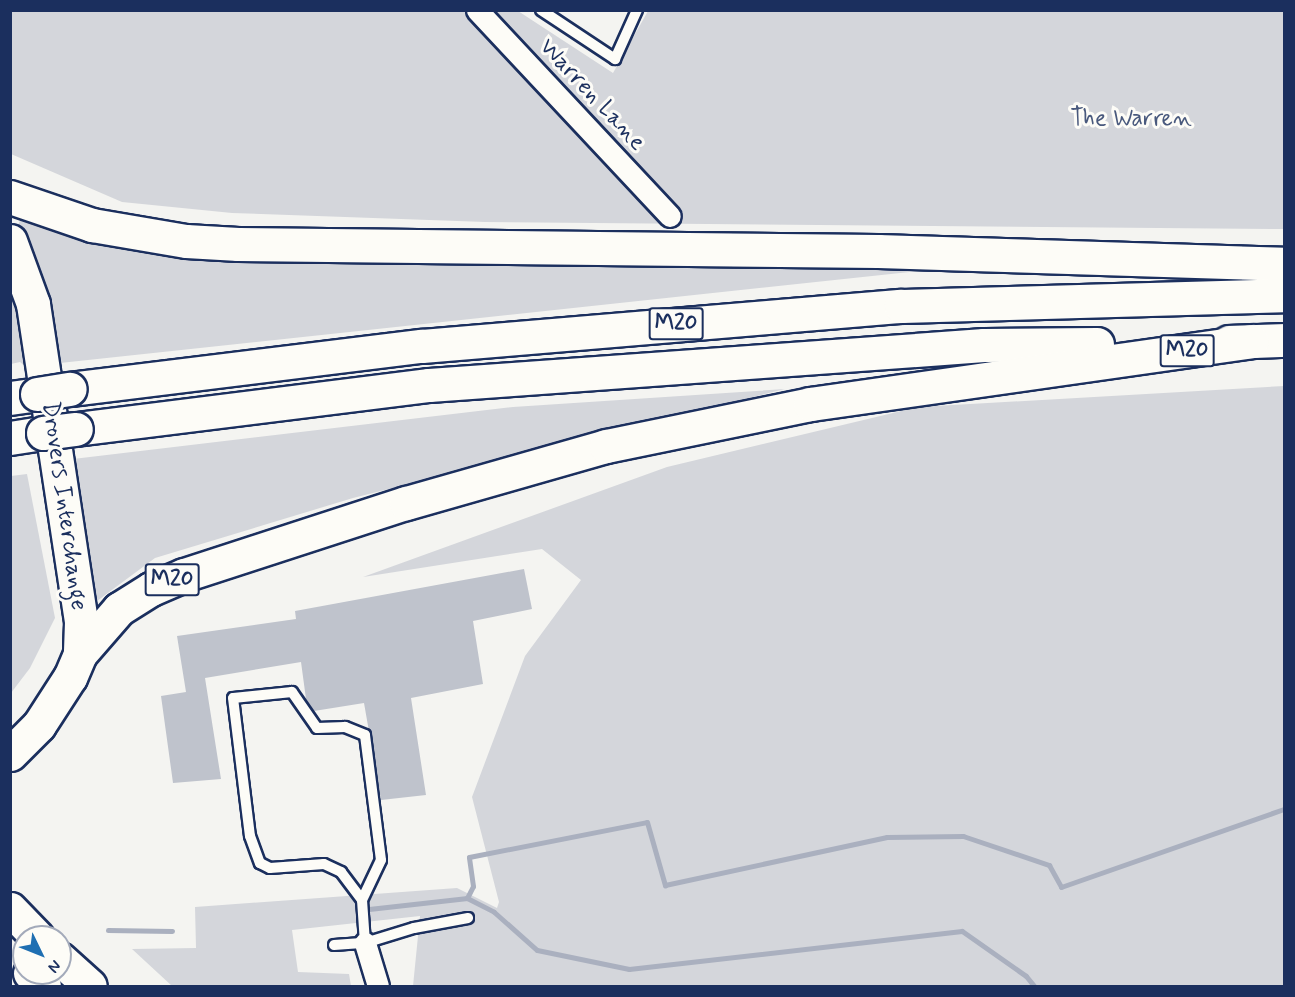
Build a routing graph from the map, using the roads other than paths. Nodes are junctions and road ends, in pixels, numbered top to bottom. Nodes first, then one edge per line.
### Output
1 (477, 10) edge
2 (541, 10) edge
3 (636, 10) edge
4 (10, 197) edge
5 (670, 216) dead end
6 (10, 241) edge
7 (1284, 264) edge
8 (1284, 295) edge
9 (1284, 340) edge
10 (1252, 341) junction
11 (24, 396) edge
12 (10, 438) edge
13 (80, 654) junction
14 (13, 754) edge
15 (362, 900) junction
16 (10, 909) edge
17 (468, 918) dead end
18 (25, 925) edge
19 (365, 943) junction
20 (334, 945) dead end
21 (72, 970) edge
22 (90, 987) edge
23 (378, 987) edge

1 - 5 street, Warren Lane
2 - 3 lane
4 - 7 main road
6 - 13 main road, Drovers Interchange
8 - 11 main road, M20, bridge
9 - 10 main road, M20
10 - 12 main road, M20, bridge
10 - 13 main road, M20
13 - 14 main road, Drovers Interchange
15 - 15 lane
15 - 19 lane
16 - 18 main road
17 - 19 lane
19 - 20 lane
19 - 23 street
21 - 22 main road

